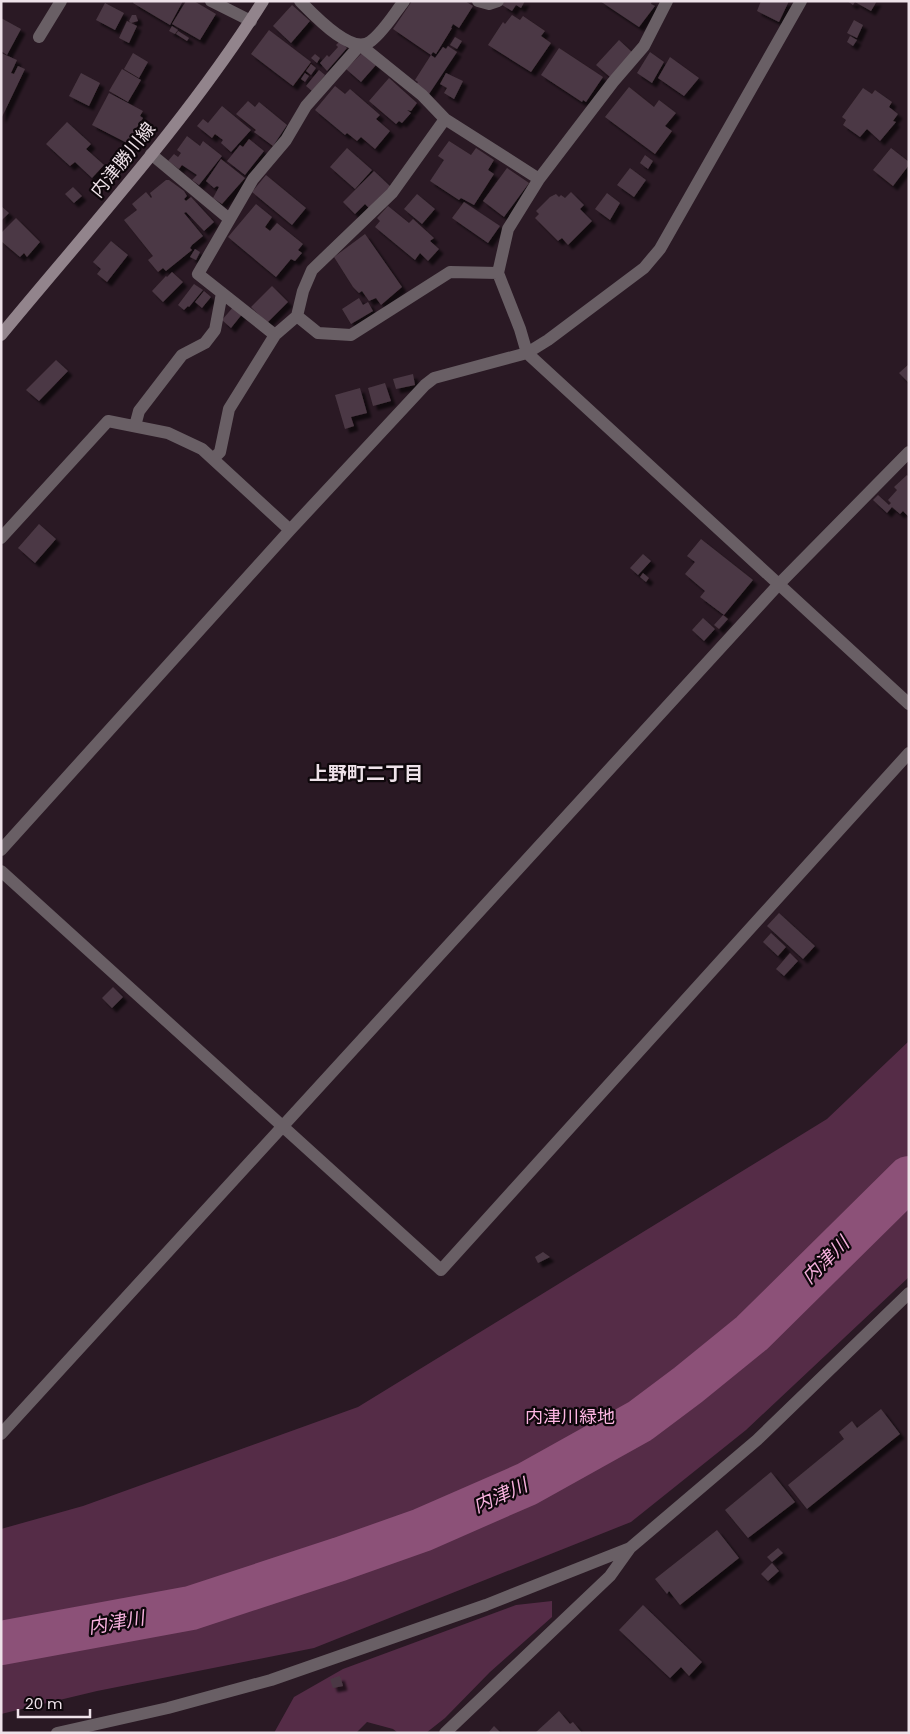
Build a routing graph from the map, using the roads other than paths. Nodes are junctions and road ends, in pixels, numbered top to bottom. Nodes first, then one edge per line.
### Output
1 (61, 1) edge
2 (211, 1) edge
3 (263, 1) edge
4 (300, 1) edge
5 (404, 1) edge
6 (478, 1) edge
7 (498, 1) edge
8 (667, 1) edge
9 (801, 1) edge
10 (251, 21) junction
11 (39, 37) dead end
12 (360, 44) junction
13 (446, 119) junction
14 (150, 154) junction
15 (538, 179) junction
16 (228, 218) junction
17 (498, 273) junction
18 (222, 293) junction
19 (297, 316) junction
20 (1, 335) edge
21 (275, 335) junction
22 (527, 353) junction
23 (135, 426) junction
24 (909, 452) edge
25 (213, 459) junction
26 (290, 530) junction
27 (1, 538) edge
28 (779, 584) junction
29 (909, 704) edge
30 (909, 753) edge
31 (1, 850) edge
32 (1, 871) edge
33 (282, 1127) junction
34 (909, 1293) edge
35 (1, 1434) edge
36 (630, 1548) junction
37 (57, 1733) edge
38 (445, 1733) edge

1 - 11 street
2 - 10 street
3 - 10 main road, 内津勝川線
4 - 12 street
5 - 12 street
6 - 7 street
8 - 15 street
9 - 22 street
10 - 14 main road, 内津勝川線
12 - 13 street
12 - 16 street
13 - 15 street
13 - 19 street
14 - 16 street
14 - 20 main road, 内津勝川線
15 - 17 street
16 - 18 street
17 - 19 street
17 - 22 street
18 - 21 street
18 - 23 street
19 - 21 street
21 - 25 street
22 - 26 street
22 - 28 street
23 - 25 street
23 - 27 street
24 - 28 street
25 - 26 street
26 - 31 street
28 - 29 street
28 - 33 street
30 - 33 street
32 - 33 street
33 - 35 street
34 - 36 street
36 - 37 street
36 - 38 street

